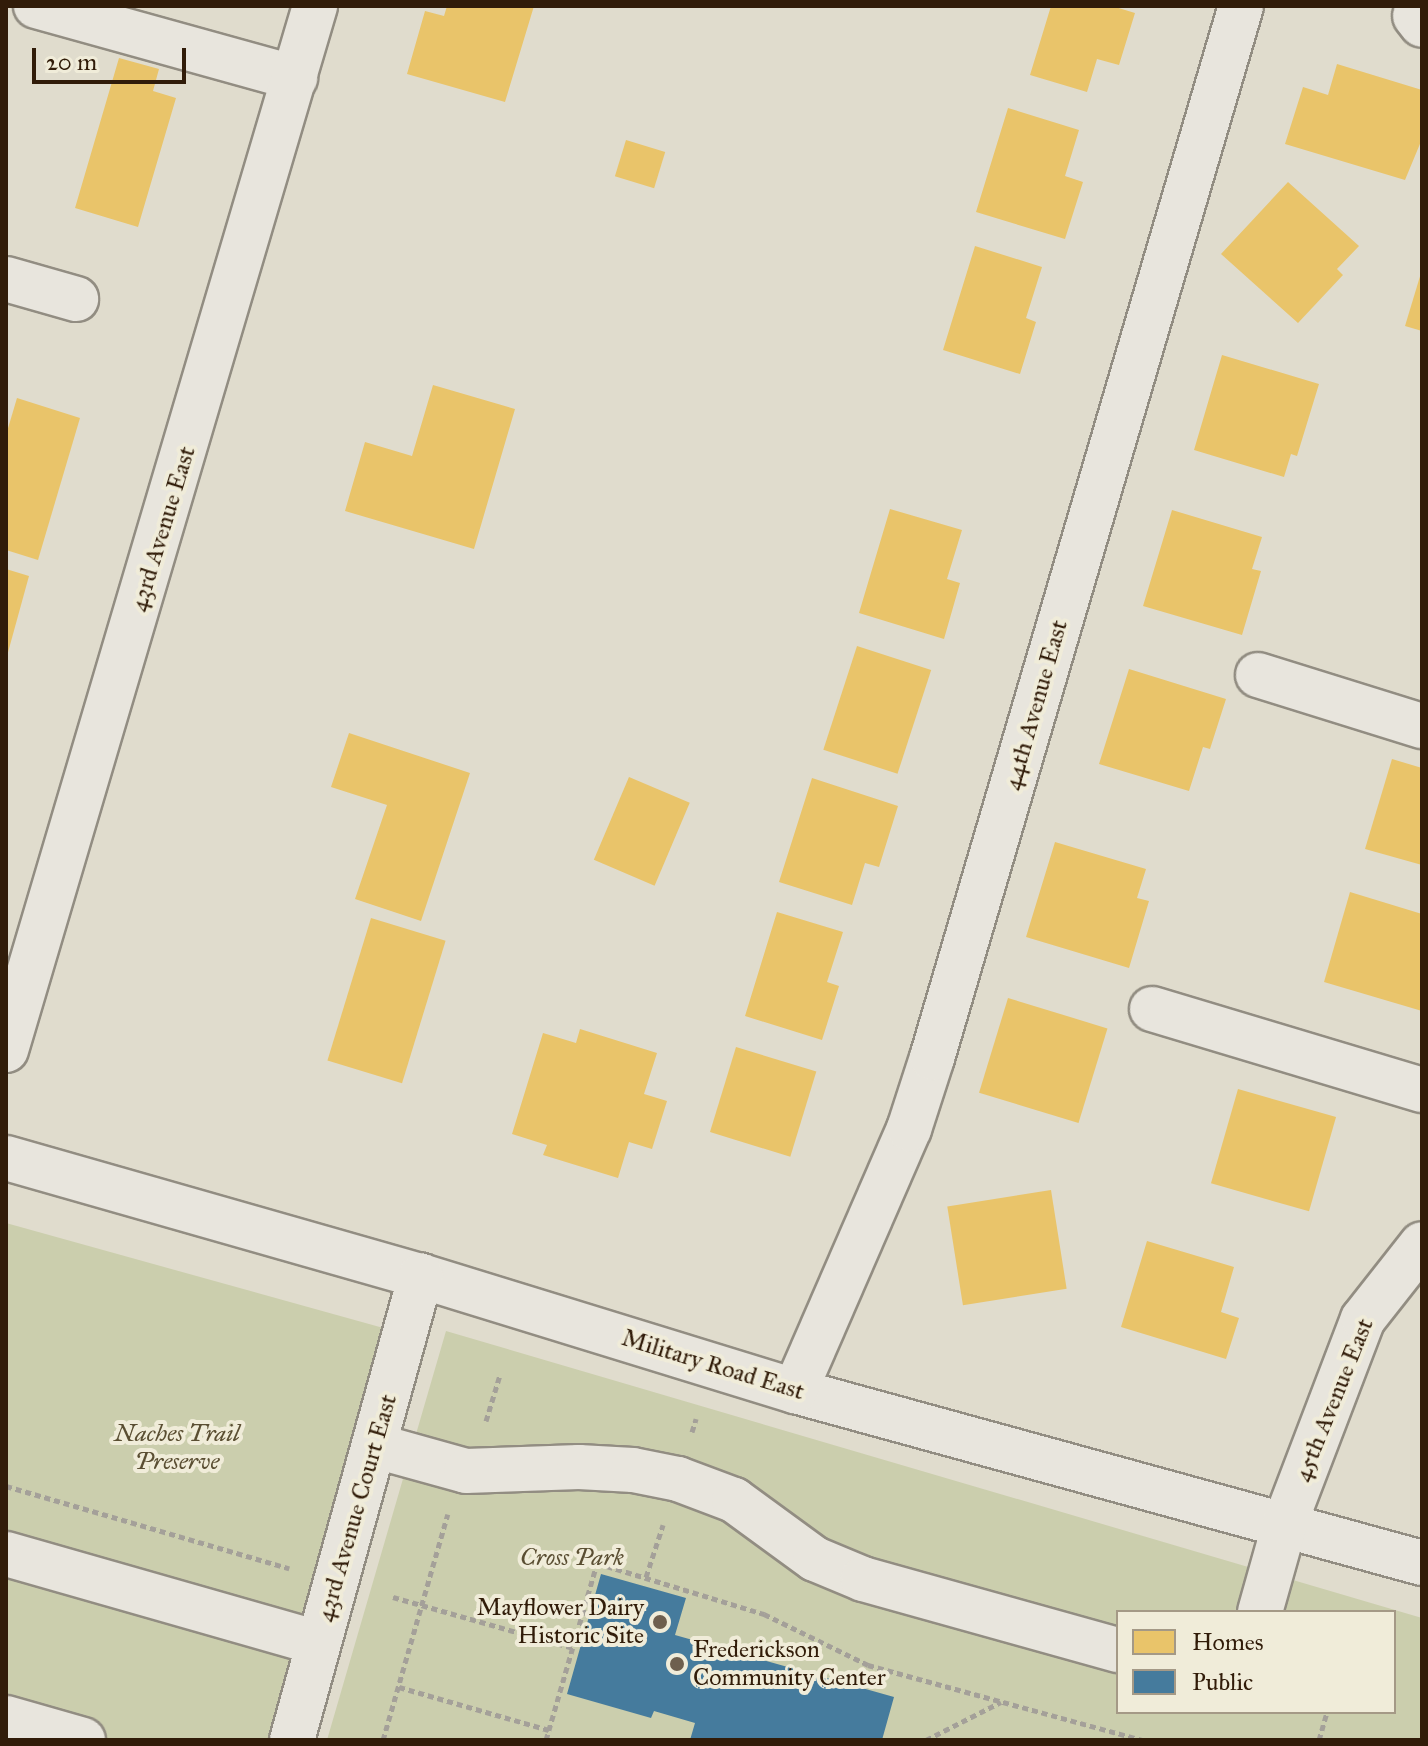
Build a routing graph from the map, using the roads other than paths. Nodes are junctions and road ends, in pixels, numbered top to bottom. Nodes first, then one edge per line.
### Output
1 (36, 6) edge
2 (315, 6) edge
3 (1241, 6) edge
4 (295, 78) junction
5 (6, 279) edge
6 (76, 299) dead end
7 (1258, 675) dead end
8 (1422, 726) edge
9 (1152, 1009) dead end
10 (6, 1050) edge
11 (1422, 1090) edge
12 (6, 1158) edge
13 (1422, 1244) edge
14 (421, 1276) junction
15 (795, 1391) junction
16 (376, 1446) junction
17 (1285, 1523) junction
18 (6, 1554) edge
19 (1422, 1563) edge
20 (1261, 1610) edge
21 (318, 1643) junction
22 (1116, 1649) edge
23 (6, 1718) edge
24 (83, 1740) edge
25 (292, 1740) edge

1 - 4 street
2 - 4 street, 43rd Avenue East
3 - 15 street, 44th Avenue East
4 - 10 street, 43rd Avenue East
5 - 6 street
7 - 8 street
9 - 11 street
12 - 14 street, Military Road East
13 - 17 street, 45th Avenue East
14 - 15 street, Military Road East
14 - 16 street, 43rd Avenue Court East
15 - 17 street, Military Road East
16 - 21 street, 43rd Avenue Court East
16 - 22 street
17 - 19 street, Military Road East
17 - 20 street, 45th Avenue East
18 - 21 street
21 - 25 street, 43rd Avenue Court East
23 - 24 street

